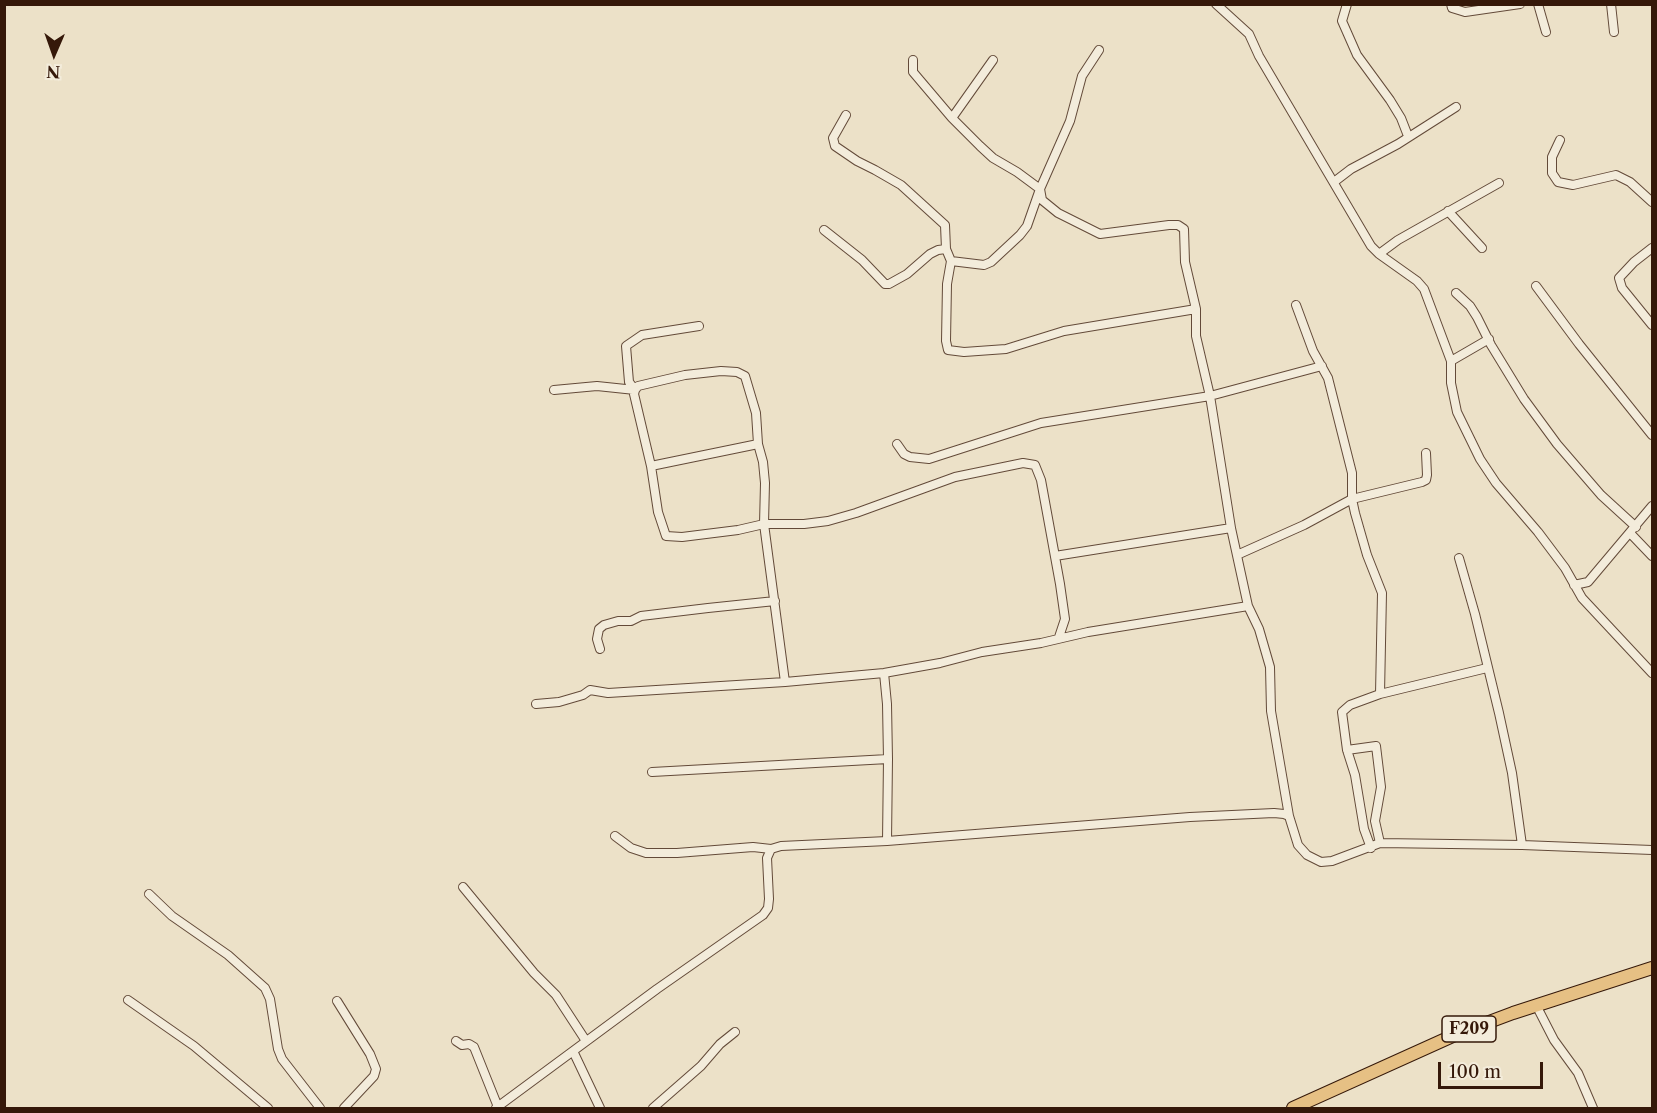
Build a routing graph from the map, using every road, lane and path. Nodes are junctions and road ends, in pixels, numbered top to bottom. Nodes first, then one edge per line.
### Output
1 (1216, 4) edge
2 (1347, 4) edge
3 (1451, 4) edge
4 (1520, 4) edge
5 (1538, 4) edge
6 (1611, 4) edge
7 (1546, 32) dead end
8 (1614, 32) dead end
9 (1099, 50) dead end
10 (913, 60) dead end
11 (993, 60) dead end
12 (1455, 107) dead end
13 (846, 115) dead end
14 (952, 118) junction
15 (1408, 136) junction
16 (1560, 140) dead end
17 (1335, 182) junction
18 (1499, 183) dead end
19 (1040, 189) junction
20 (1653, 202) edge
21 (1448, 211) junction
22 (824, 230) dead end
23 (1482, 248) dead end
24 (1653, 248) edge
25 (946, 249) junction
26 (1379, 254) junction
27 (951, 261) junction
28 (1536, 286) dead end
29 (1456, 293) dead end
30 (1296, 305) dead end
31 (1196, 309) junction
32 (1653, 325) edge
33 (699, 326) dead end
34 (1489, 339) junction
35 (1451, 361) junction
36 (1322, 366) junction
37 (554, 390) dead end
38 (635, 390) junction
39 (1210, 396) junction
40 (1653, 435) edge
41 (758, 444) junction
42 (897, 444) dead end
43 (1426, 453) dead end
44 (651, 466) junction
45 (1352, 499) junction
46 (1653, 506) edge
47 (764, 524) junction
48 (1231, 528) junction
49 (1633, 530) junction
50 (1237, 555) junction
51 (1055, 556) junction
52 (1653, 556) edge
53 (1459, 558) dead end
54 (1574, 585) junction
55 (775, 601) junction
56 (1248, 606) junction
57 (1059, 638) junction
58 (600, 649) dead end
59 (1488, 668) junction
60 (884, 673) junction
61 (1653, 673) edge
62 (785, 682) junction
63 (1380, 694) junction
64 (536, 704) dead end
65 (1347, 750) junction
66 (888, 759) junction
67 (652, 772) dead end
68 (1289, 816) junction
69 (615, 836) dead end
70 (887, 841) junction
71 (1380, 843) junction
72 (1522, 845) junction
73 (1371, 848) junction
74 (771, 849) junction
75 (1653, 850) edge
76 (463, 887) dead end
77 (149, 894) dead end
78 (1653, 968) edge
79 (128, 1000) dead end
80 (337, 1001) dead end
81 (1536, 1005) junction
82 (735, 1032) dead end
83 (456, 1041) dead end
84 (586, 1041) junction
85 (573, 1051) junction
86 (268, 1108) edge
87 (320, 1108) edge
88 (344, 1108) edge
89 (497, 1108) edge
90 (600, 1108) edge
91 (653, 1108) edge
92 (1293, 1108) edge
93 (1593, 1108) edge

1 - 17 street
2 - 15 street
3 - 4 street
5 - 7 street
6 - 8 street
9 - 19 street
10 - 14 street
11 - 14 street
12 - 15 street
13 - 25 street
14 - 19 street
15 - 17 street
16 - 20 street
17 - 26 street
18 - 21 street
19 - 27 street
19 - 31 street
21 - 23 street
21 - 26 street
22 - 25 street
24 - 32 street
25 - 27 street
26 - 35 street
27 - 31 street
28 - 40 street
29 - 34 street
30 - 36 street
31 - 39 street
33 - 38 street
34 - 35 street
34 - 49 street
35 - 54 street
36 - 39 street
36 - 45 street
37 - 38 street
38 - 41 street
38 - 44 street
39 - 42 street
39 - 48 street
41 - 44 street
41 - 47 street
43 - 45 street
44 - 47 street
45 - 50 street
45 - 63 street
46 - 49 street
47 - 51 street
47 - 55 street
48 - 50 street
48 - 51 street
49 - 52 street
49 - 54 street
50 - 56 street
51 - 57 street
53 - 59 street
54 - 61 street
55 - 58 street
55 - 62 street
56 - 57 street
56 - 68 street
57 - 60 street
59 - 63 street
59 - 72 street
60 - 62 street
60 - 66 street
62 - 64 street
63 - 65 street
65 - 71 street
65 - 73 street
66 - 67 street
66 - 70 street
68 - 70 street
68 - 73 street
69 - 74 street
70 - 74 street
71 - 72 street
71 - 73 street
72 - 75 street
74 - 84 street
76 - 84 street
77 - 87 street
78 - 81 main road, F209
79 - 86 street
80 - 88 street
81 - 92 main road, F209
81 - 93 street
82 - 91 street
83 - 89 street
84 - 85 street
85 - 89 street
85 - 90 street

